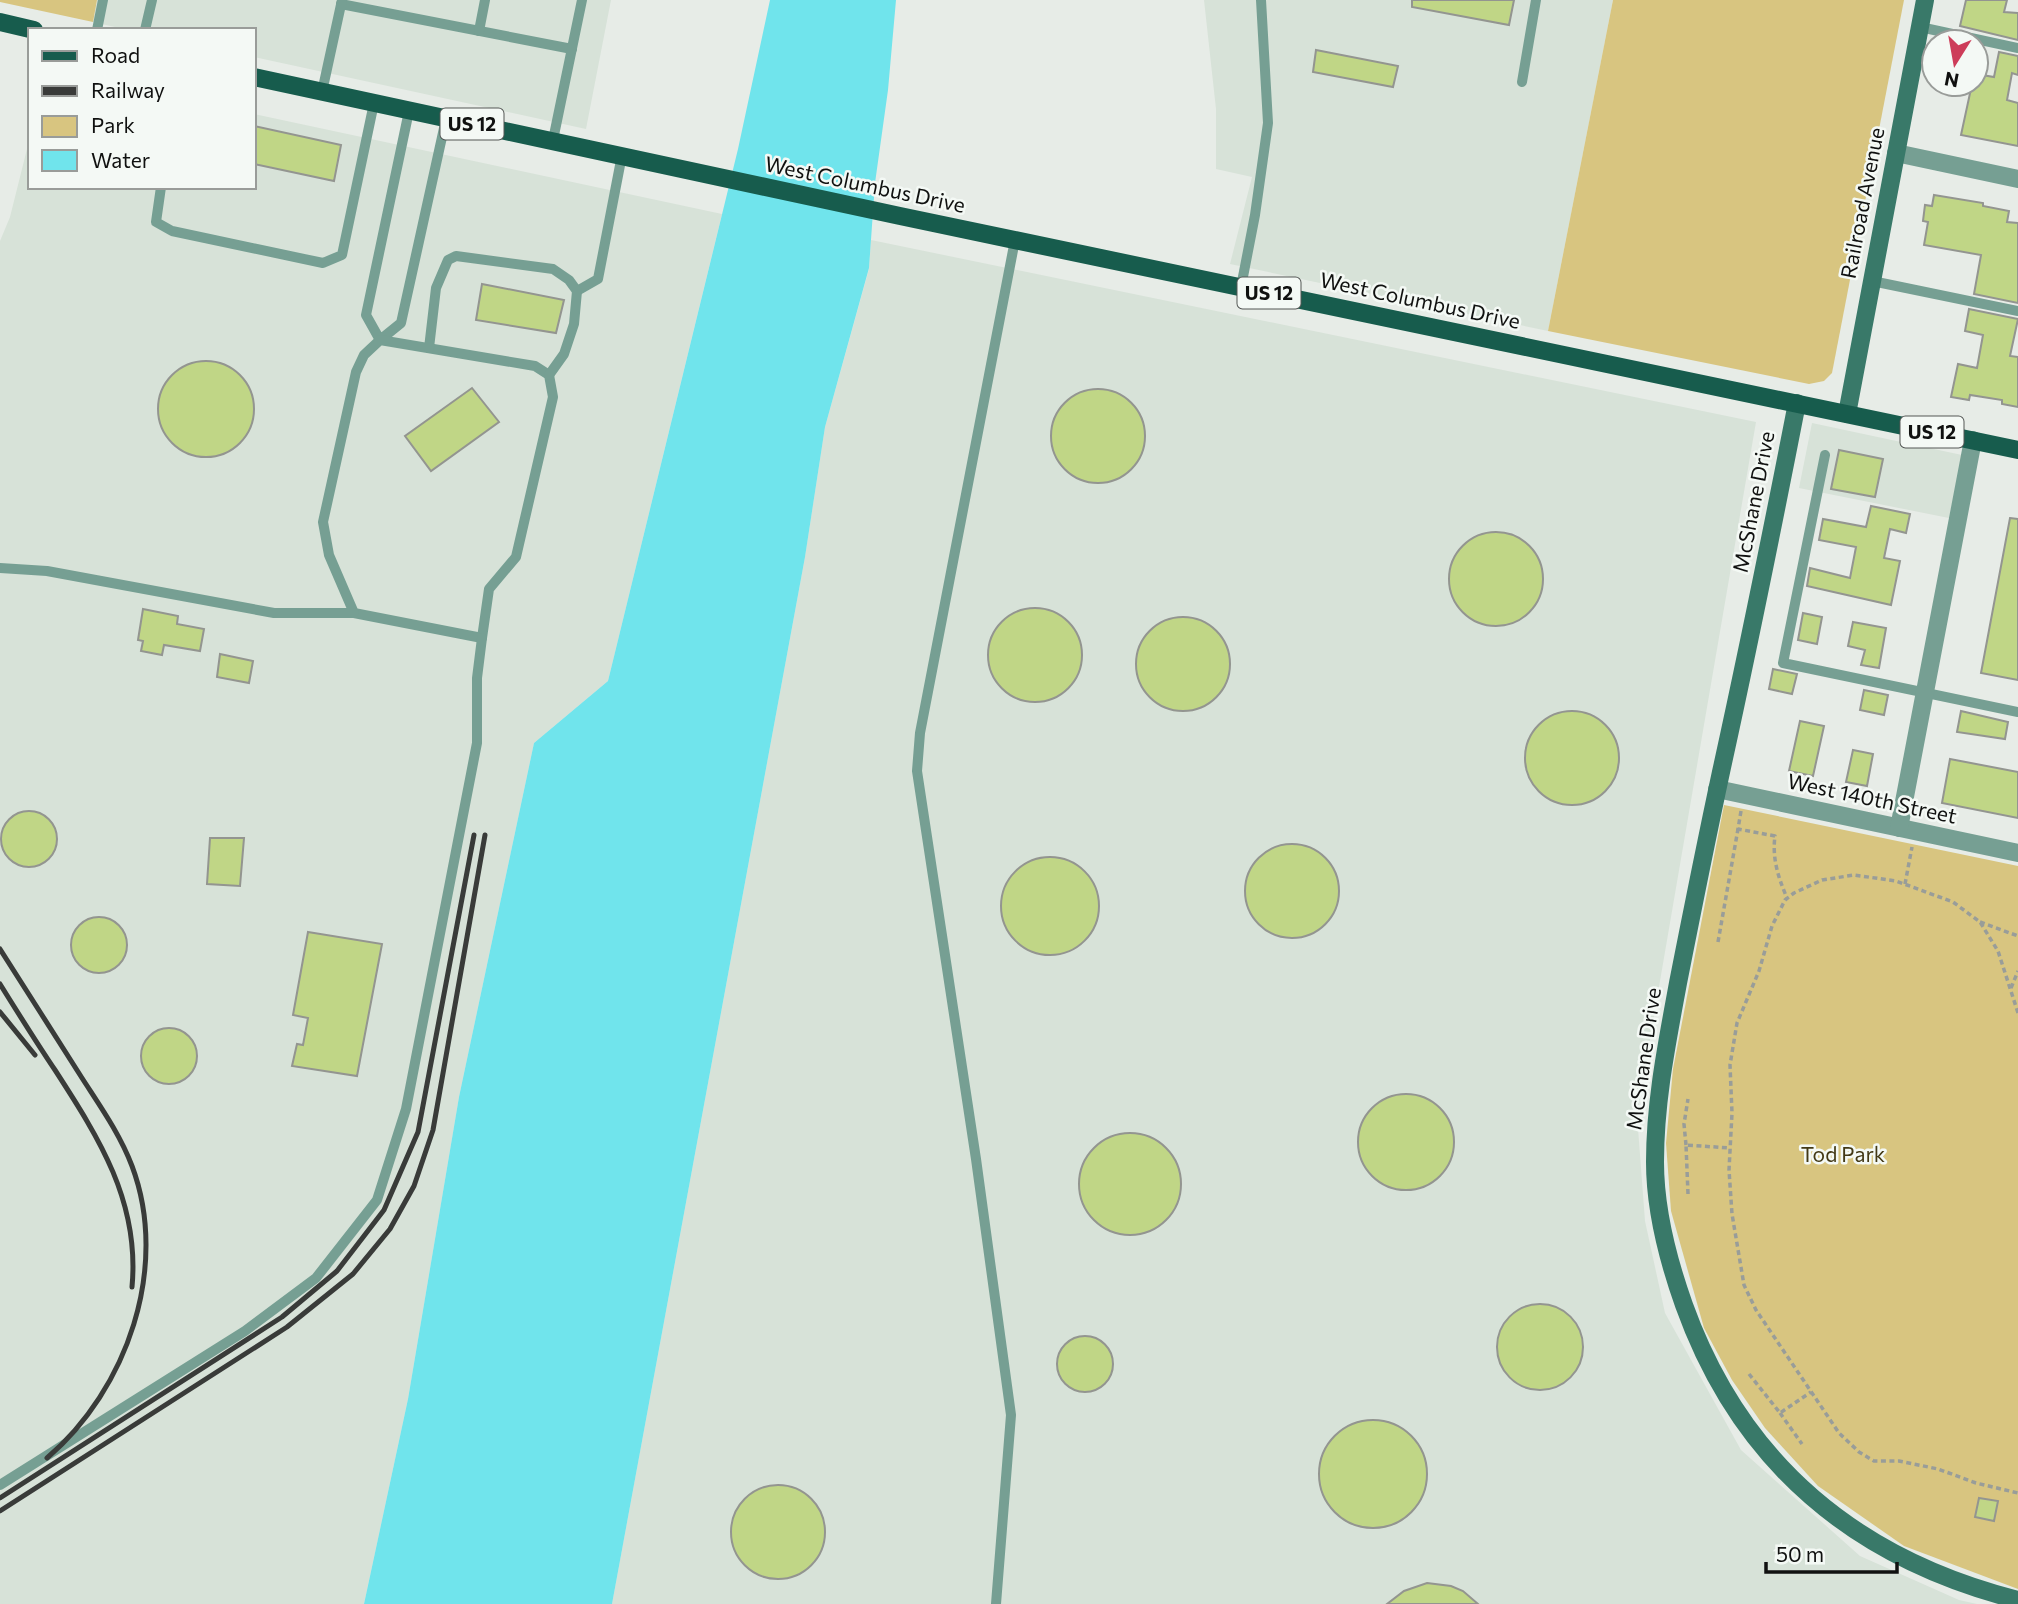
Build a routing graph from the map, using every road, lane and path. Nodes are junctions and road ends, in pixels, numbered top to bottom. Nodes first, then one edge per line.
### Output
1 (103, 0) edge
2 (152, 0) edge
3 (485, 0) edge
4 (582, 0) edge
5 (1261, 0) edge
6 (1536, 0) edge
7 (1925, 0) edge
8 (341, 2) edge
9 (0, 22) edge
10 (1920, 27) junction
11 (97, 28) edge
12 (145, 28) edge
13 (28, 29) edge
14 (479, 31) junction
15 (2018, 48) edge
16 (572, 49) junction
17 (256, 77) edge
18 (1522, 82) dead end
19 (322, 92) junction
20 (374, 103) junction
21 (409, 111) junction
22 (446, 118) junction
23 (553, 140) junction
24 (1896, 153) junction
25 (622, 155) junction
26 (2018, 179) edge
27 (161, 189) edge
28 (1014, 240) junction
29 (1872, 281) junction
30 (1241, 287) junction
31 (577, 291) junction
32 (2018, 311) edge
33 (380, 340) junction
34 (429, 348) junction
35 (549, 375) junction
36 (1797, 403) junction
37 (1847, 414) junction
38 (1973, 440) junction
39 (2018, 450) edge
40 (1825, 455) dead end
41 (0, 568) edge
42 (354, 613) junction
43 (482, 638) junction
44 (1925, 693) junction
45 (2018, 712) edge
46 (1717, 789) junction
47 (1744, 795) junction
48 (1738, 828) junction
49 (1907, 830) junction
50 (2018, 853) edge
51 (1905, 884) junction
52 (1787, 898) junction
53 (1980, 922) junction
54 (2018, 936) edge
55 (1718, 942) dead end
56 (2018, 971) edge
57 (2011, 989) junction
58 (2018, 1013) edge
59 (1688, 1099) dead end
60 (1686, 1145) junction
61 (1730, 1148) junction
62 (1688, 1194) dead end
63 (1749, 1374) dead end
64 (1811, 1392) junction
65 (1780, 1413) junction
66 (1802, 1444) dead end
67 (0, 1485) edge
68 (2018, 1493) edge
69 (2018, 1601) edge
70 (996, 1604) edge

1 - 11 lane
2 - 12 lane
3 - 14 lane
4 - 16 lane
5 - 30 lane
6 - 18 lane
7 - 10 street, Railroad Avenue
8 - 14 lane
8 - 19 lane
9 - 13 main road
10 - 15 lane
10 - 24 street, Railroad Avenue
14 - 16 lane
16 - 23 lane
17 - 19 main road, US 12
19 - 20 main road, US 12
20 - 21 main road, US 12
20 - 27 lane
21 - 22 main road, US 12
21 - 33 lane
22 - 23 main road, US 12
22 - 33 lane
23 - 25 main road, US 12
24 - 26 street
24 - 29 street, Railroad Avenue
25 - 28 main road, West Columbus Drive / US 12
25 - 31 lane
28 - 30 main road, West Columbus Drive / US 12
28 - 70 lane
29 - 32 lane
29 - 37 street, Railroad Avenue
30 - 36 main road, West Columbus Drive / US 12
31 - 34 lane
31 - 35 lane
33 - 34 lane
33 - 42 lane
34 - 35 lane
35 - 43 lane
36 - 37 main road, West Columbus Drive / US 12
36 - 46 street, McShane Drive
37 - 38 main road, West Columbus Drive / US 12
38 - 39 main road, West Columbus Drive / US 12
38 - 44 street
40 - 44 lane
41 - 42 lane
42 - 43 lane
43 - 67 lane
44 - 45 lane
44 - 49 street
46 - 47 street, West 140th Street
46 - 69 street, McShane Drive
47 - 48 path
47 - 49 street, West 140th Street
48 - 52 path
48 - 55 path
49 - 50 street, West 140th Street
49 - 51 path
51 - 52 path
51 - 53 path
52 - 61 path
53 - 54 path
53 - 57 path
56 - 57 path
57 - 58 path
59 - 60 path
60 - 61 path
60 - 62 path
61 - 64 path
63 - 65 path
64 - 65 path
64 - 68 path
65 - 66 path

